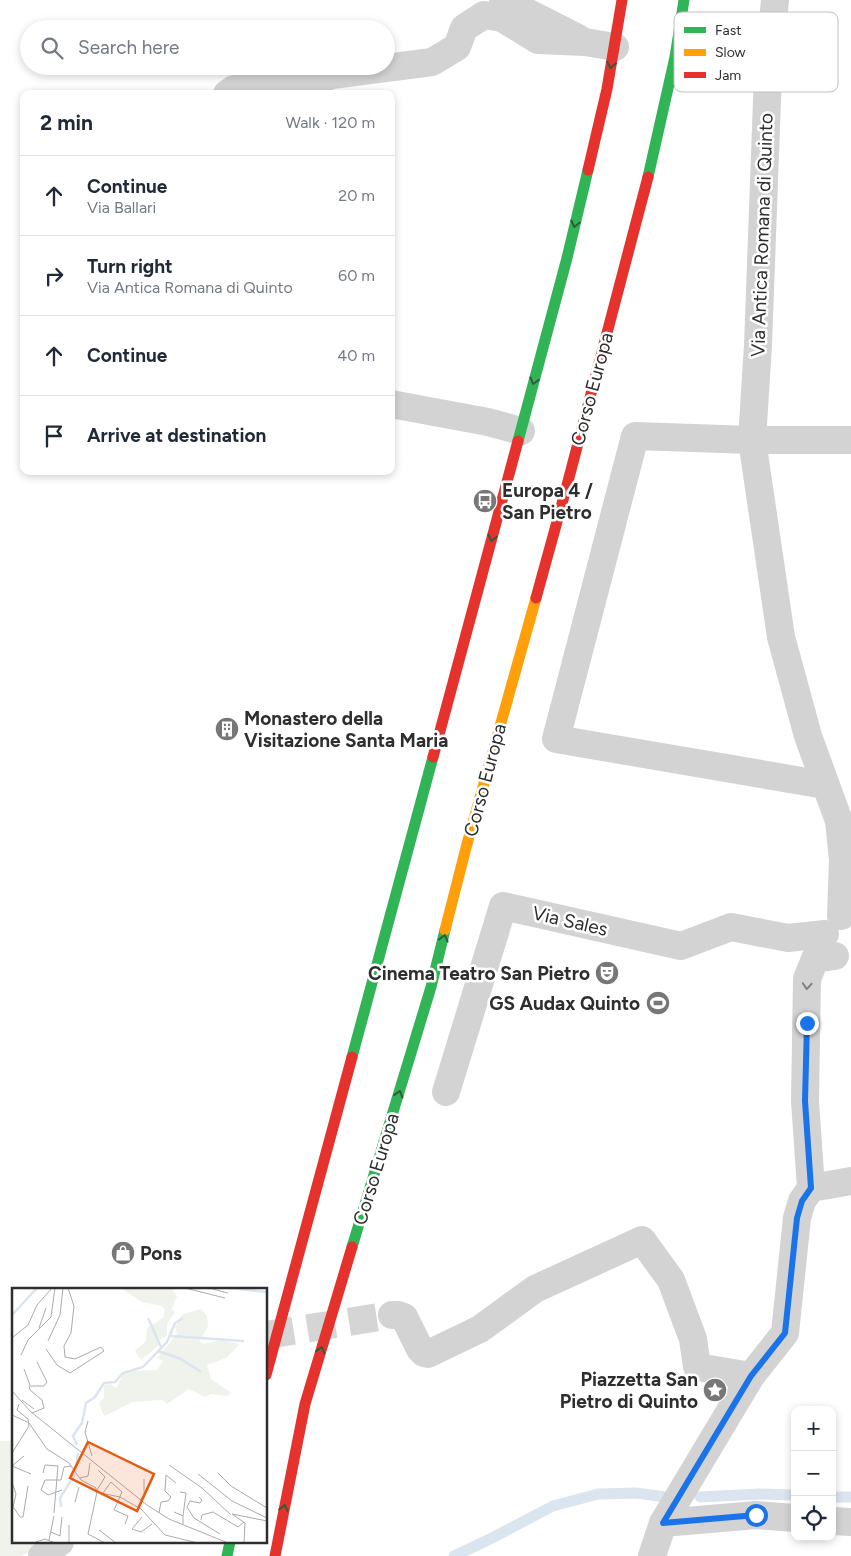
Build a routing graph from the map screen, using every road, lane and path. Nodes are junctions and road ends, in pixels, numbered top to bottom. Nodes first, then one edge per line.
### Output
1 (503, 0) edge
2 (622, 0) edge
3 (585, 42) junction
4 (615, 47) junction
5 (674, 62) edge
6 (395, 67) edge
7 (332, 75) edge
8 (233, 90) edge
9 (767, 92) edge
10 (395, 405) edge
11 (521, 431) junction
12 (752, 440) junction
13 (851, 440) edge
14 (826, 785) junction
15 (841, 936) edge
16 (446, 1092) dead end
17 (851, 1181) edge
18 (811, 1188) junction
19 (392, 1315) dead end
20 (268, 1368) edge
21 (751, 1376) junction
22 (791, 1518) edge
23 (836, 1520) edge
24 (851, 1522) edge
25 (663, 1523) junction
26 (57, 1544) edge
27 (42, 1556) edge
28 (275, 1556) edge
29 (652, 1556) edge

1 - 3 street
2 - 4 main road
3 - 4 street
3 - 6 street
4 -> 11 main road
28 -> 5 main road, Corso Europa
7 - 8 street
9 - 12 street, Via Antica Romana di Quinto
10 - 11 street
11 -> 20 main road
12 - 13 street
12 - 14 street, Via Antica Romana di Quinto
12 - 14 street
14 - 15 street, Via Antica Romana di Quinto
15 - 16 street, Via Sales
15 -> 18 street
17 - 18 street
18 - 21 street
19 - 21 street
21 - 25 street
22 - 25 street
23 - 24 street
25 - 29 street
26 - 27 street

